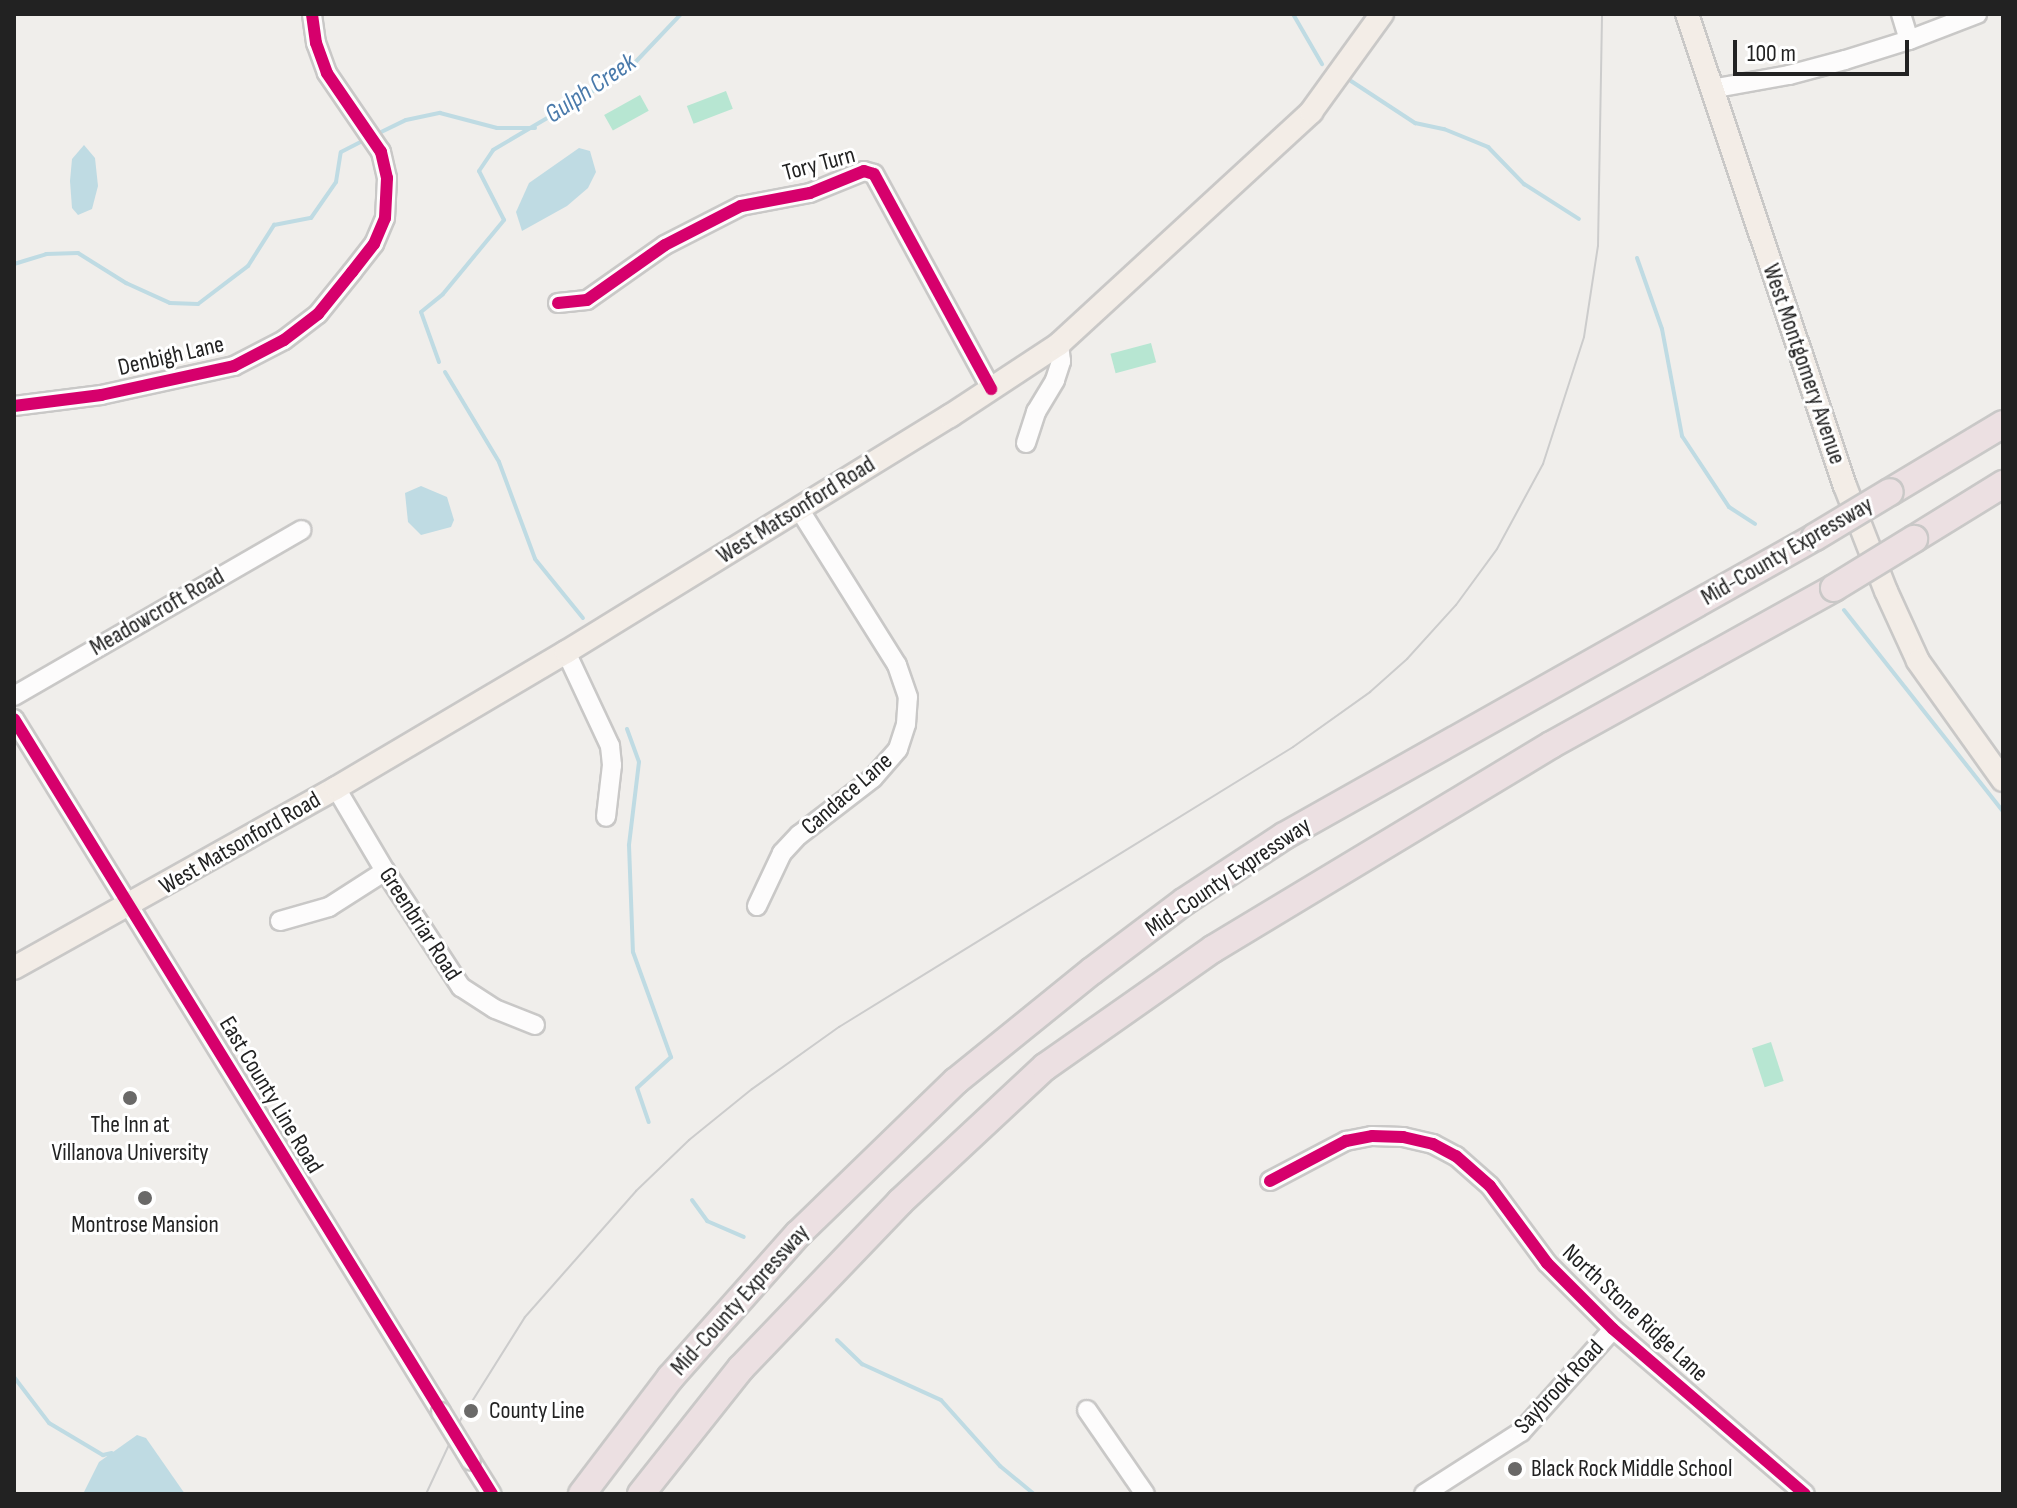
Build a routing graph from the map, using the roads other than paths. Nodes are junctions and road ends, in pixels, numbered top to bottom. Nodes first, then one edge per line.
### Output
1 (312, 14) edge
2 (1382, 14) edge
3 (1687, 14) edge
4 (1901, 14) edge
5 (1977, 14) edge
6 (1909, 40) junction
7 (1711, 89) junction
8 (558, 303) dead end
9 (1059, 344) junction
10 (991, 389) junction
11 (14, 406) edge
12 (2003, 424) edge
13 (1026, 443) dead end
14 (2003, 484) edge
15 (799, 509) junction
16 (301, 530) dead end
17 (566, 652) junction
18 (14, 696) edge
19 (14, 719) edge
20 (2003, 780) edge
21 (336, 788) junction
22 (606, 817) dead end
23 (385, 871) junction
24 (130, 905) junction
25 (757, 906) dead end
26 (280, 921) dead end
27 (14, 968) edge
28 (535, 1025) dead end
29 (1270, 1181) dead end
30 (1613, 1329) junction
31 (1087, 1410) dead end
32 (492, 1494) edge
33 (582, 1494) edge
34 (641, 1494) edge
35 (1145, 1494) edge
36 (1424, 1494) edge
37 (1805, 1494) edge

1 - 11 street, Denbigh Lane
2 - 9 main road, West Matsonford Road
3 - 7 main road, West Montgomery Avenue
4 - 6 street
5 - 6 street
6 - 7 street
7 - 20 main road, West Montgomery Avenue
8 - 10 street, Tory Turn
9 - 10 main road, West Matsonford Road
9 - 13 street
10 - 15 main road, West Matsonford Road
12 - 33 highway, Mid-County Expressway, bridge
14 - 34 highway, Mid-County Expressway, bridge
15 - 17 main road, West Matsonford Road
15 - 25 street, Candace Lane
16 - 18 street, Meadowcroft Road
17 - 21 main road, West Matsonford Road
17 - 22 street
19 - 24 street, East County Line Road
21 - 23 street, Greenbriar Road
21 - 24 main road, West Matsonford Road
23 - 26 street
23 - 28 street, Greenbriar Road
24 - 27 main road, West Matsonford Road
24 - 32 street, East County Line Road, bridge
29 - 30 street, North Stone Ridge Lane
30 - 36 street, Saybrook Road
30 - 37 street, North Stone Ridge Lane
31 - 35 street

